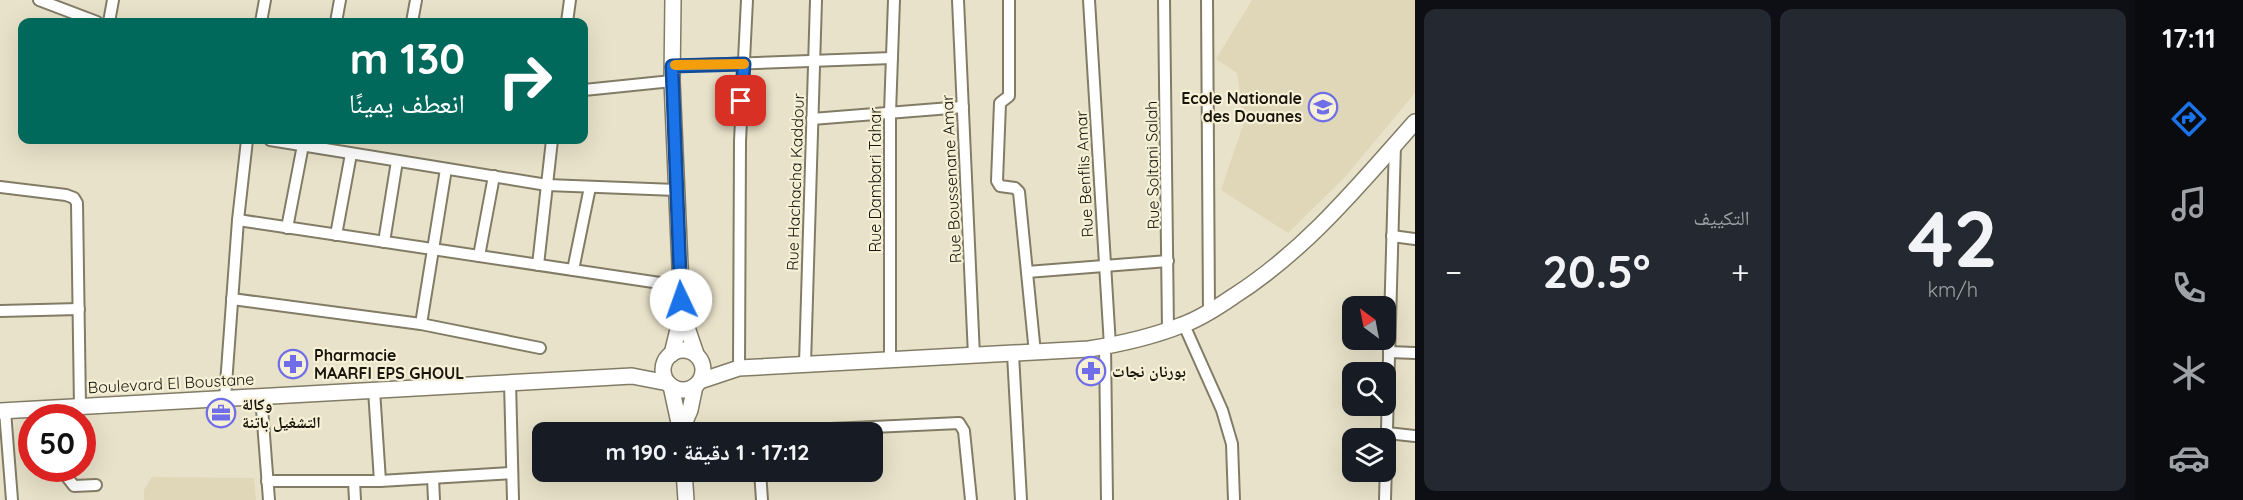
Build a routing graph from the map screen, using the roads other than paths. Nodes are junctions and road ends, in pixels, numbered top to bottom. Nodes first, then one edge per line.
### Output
1 (39, 0) edge
2 (113, 0) edge
3 (265, 0) edge
4 (340, 0) edge
5 (416, 0) edge
6 (570, 0) edge
7 (673, 0) edge
8 (747, 0) edge
9 (816, 0) edge
10 (894, 0) edge
11 (958, 0) edge
12 (1009, 0) edge
13 (1089, 0) edge
14 (1164, 0) edge
15 (1207, 0) edge
16 (86, 18) edge
17 (110, 18) edge
18 (262, 18) edge
19 (337, 18) edge
20 (413, 18) edge
21 (568, 18) edge
22 (892, 58) junction
23 (813, 61) junction
24 (744, 64) junction
25 (672, 73) junction
26 (588, 89) edge
27 (963, 107) junction
28 (890, 113) junction
29 (812, 119) junction
30 (1415, 122) edge
31 (247, 144) edge
32 (292, 144) edge
33 (552, 144) edge
34 (1395, 144) junction
35 (303, 146) junction
36 (351, 154) junction
37 (397, 161) junction
38 (446, 169) junction
39 (494, 176) junction
40 (547, 184) junction
41 (0, 187) edge
42 (590, 187) junction
43 (676, 190) junction
44 (238, 220) junction
45 (287, 228) junction
46 (336, 235) junction
47 (1392, 236) junction
48 (1415, 238) edge
49 (384, 242) junction
50 (434, 250) junction
51 (479, 256) junction
52 (1168, 261) junction
53 (538, 265) junction
54 (1105, 267) junction
55 (573, 270) junction
56 (1027, 272) junction
57 (680, 286) junction
58 (232, 299) junction
59 (79, 309) junction
60 (0, 311) edge
61 (1209, 312) junction
62 (682, 313) junction
63 (421, 324) junction
64 (1184, 325) junction
65 (1168, 330) junction
66 (1108, 346) junction
67 (540, 348) dead end
68 (1389, 352) junction
69 (1035, 353) junction
70 (1013, 354) junction
71 (1415, 354) edge
72 (669, 356) junction
73 (974, 356) junction
74 (698, 357) junction
75 (890, 360) junction
76 (805, 364) junction
77 (736, 368) junction
78 (632, 376) junction
79 (510, 382) junction
80 (698, 384) junction
81 (669, 385) junction
82 (374, 390) junction
83 (261, 396) junction
84 (225, 398) junction
85 (80, 404) edge
86 (96, 406) edge
87 (2, 411) edge
88 (18, 411) edge
89 (678, 422) edge
90 (685, 422) edge
91 (883, 427) edge
92 (1387, 428) edge
93 (1396, 434) edge
94 (1415, 436) edge
95 (512, 473) junction
96 (433, 478) junction
97 (267, 481) junction
98 (354, 481) junction
99 (380, 481) junction
100 (71, 482) edge
101 (685, 482) edge
102 (760, 482) edge
103 (1386, 482) edge
104 (96, 485) dead end
105 (12, 500) edge
106 (269, 500) edge
107 (355, 500) edge
108 (434, 500) edge
109 (513, 500) edge
110 (686, 500) edge
111 (762, 500) edge
112 (971, 500) edge
113 (1021, 500) edge
114 (1107, 500) edge
115 (1234, 500) edge
116 (1385, 500) edge

1 - 16 street
2 - 17 street
3 - 18 street
4 - 19 street
5 - 20 street
6 - 21 street
7 - 25 main road
8 - 24 street
9 - 23 street, Rue Hachacha Kaddour
10 - 22 street, Rue Dambari Tahar
11 - 27 street, Rue Boussenane Amar
12 - 56 street
13 - 54 street, Rue Benflis Amar
14 - 52 street, Rue Soltani Salah
15 - 61 street
22 - 23 street
22 - 28 street, Rue Dambari Tahar
23 - 24 street
23 - 29 street, Rue Hachacha Kaddour
24 - 25 street
24 - 77 street
25 - 26 street
25 - 43 main road
27 - 28 street
27 - 73 street, Rue Boussenane Amar
28 - 29 street
28 - 75 street, Rue Dambari Tahar
29 - 76 street, Rue Hachacha Kaddour
30 - 34 main road
31 - 44 street
32 - 35 street
33 - 40 street
34 - 47 street
34 - 61 main road
35 - 36 street
35 - 45 street
36 - 37 street
36 - 46 street
37 - 38 street
37 - 49 street
38 - 39 street
38 - 50 street
39 - 40 street
39 - 51 street
40 - 42 street
40 - 53 street
41 - 59 street
42 - 43 street
42 - 55 street
43 - 57 main road
44 - 45 street
44 - 58 street
45 - 46 street
46 - 49 street
47 - 48 street
47 - 68 street
49 - 50 street
50 - 51 street
50 - 63 street
51 - 53 street
52 - 54 street
52 - 65 street, Rue Soltani Salah
53 - 55 street
54 - 56 street
54 - 66 street, Rue Benflis Amar
55 - 57 street
56 - 69 street
57 - 62 main road
58 - 63 street
58 - 84 street
59 - 60 street
59 - 85 street
61 - 64 main road
62 - 72 main road
62 - 74 main road
63 - 67 street
64 - 65 main road
64 - 115 street
65 - 66 main road
66 - 69 main road
66 - 114 street, Rue Benflis Amar
68 - 71 street
68 - 92 street
69 - 70 main road
70 - 73 main road
70 - 113 street
72 - 74 main road
72 - 78 main road
72 - 81 main road
73 - 75 main road
74 - 77 main road
74 - 80 main road
75 - 76 main road
76 - 77 main road
77 - 80 main road
78 - 79 main road, Boulevard El Boustane
78 - 81 main road
79 - 82 main road, Boulevard El Boustane
79 - 95 street
80 - 81 main road
80 - 90 main road
81 - 89 main road
82 - 83 main road, Boulevard El Boustane
82 - 99 street
83 - 84 main road, Boulevard El Boustane
83 - 97 street
84 - 86 main road, Boulevard El Boustane
87 - 88 main road, Boulevard El Boustane
87 - 105 street
91 - 112 street
93 - 94 street
95 - 96 street
95 - 109 street
96 - 99 street
96 - 108 street
97 - 98 street
97 - 106 street
98 - 99 street
98 - 107 street
100 - 104 street
101 - 110 main road
102 - 111 street
103 - 116 street

